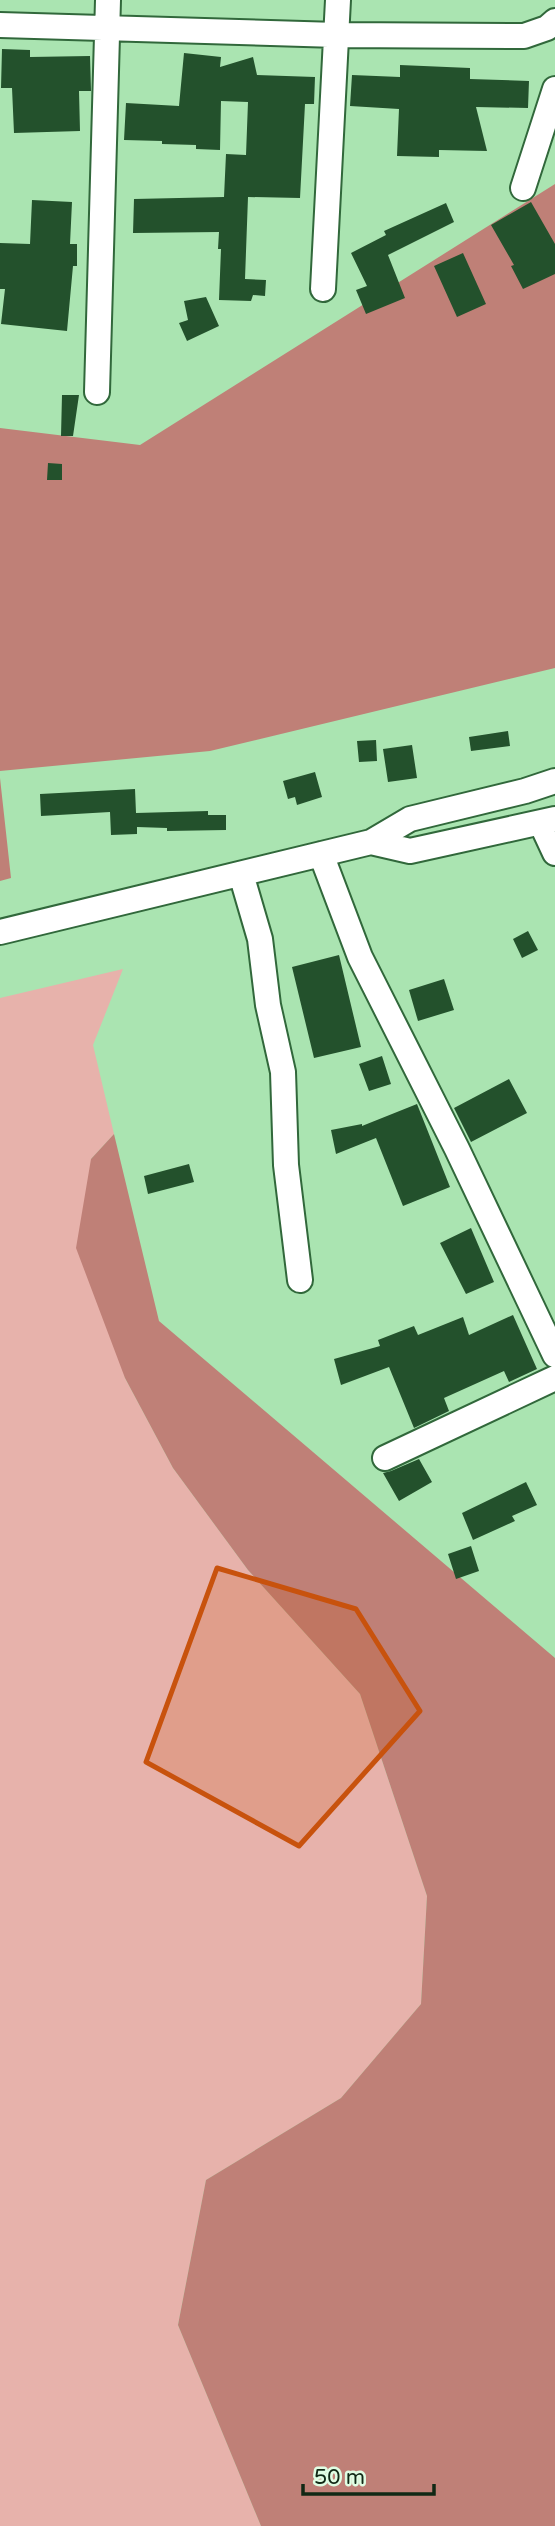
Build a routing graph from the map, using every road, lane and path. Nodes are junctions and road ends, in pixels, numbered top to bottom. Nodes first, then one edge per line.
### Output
1 (108, 0) edge
2 (338, 0) edge
3 (555, 20) edge
4 (0, 25) edge
5 (107, 27) junction
6 (337, 35) junction
7 (555, 89) edge
8 (523, 188) dead end
9 (323, 289) dead end
10 (97, 392) dead end
11 (555, 781) edge
12 (548, 821) edge
13 (371, 842) junction
14 (555, 853) edge
15 (321, 854) junction
16 (241, 874) junction
17 (0, 932) edge
18 (300, 1280) dead end
19 (555, 1355) edge
20 (555, 1378) edge
21 (385, 1458) dead end

1 - 5 street
2 - 6 street
3 - 6 street
4 - 5 street
5 - 6 street
5 - 10 street
6 - 9 street
7 - 8 street
11 - 13 street
12 - 13 street
12 - 14 street
13 - 15 street
15 - 16 street
15 - 19 street
16 - 17 street
16 - 18 street
20 - 21 street

